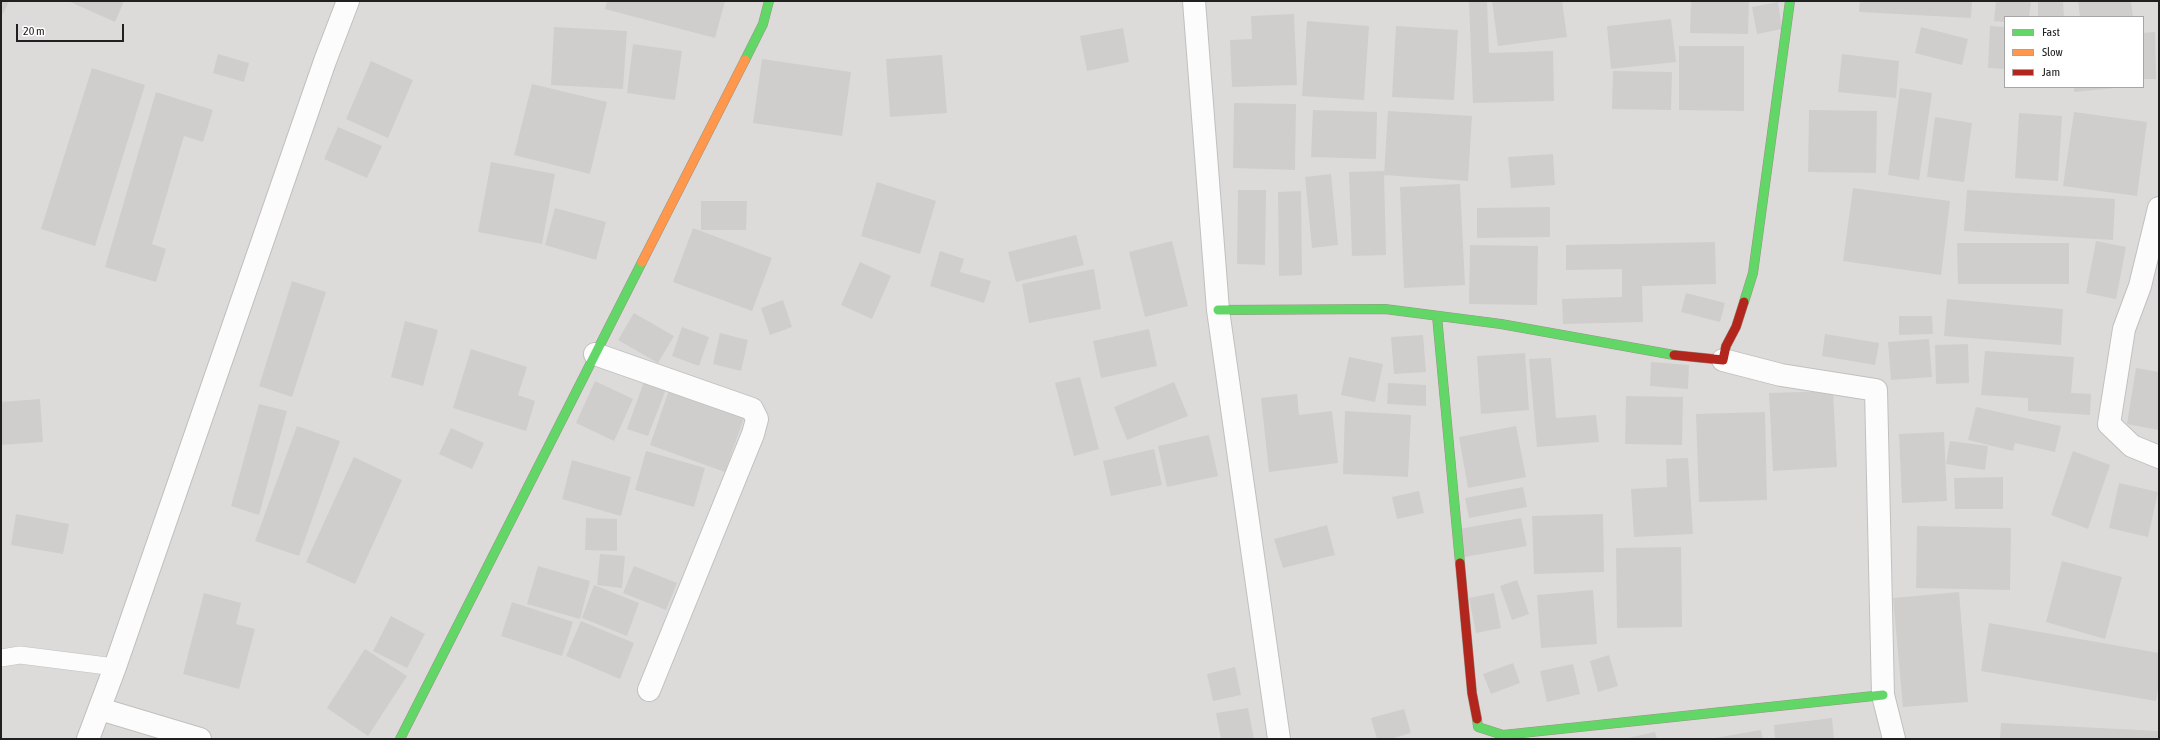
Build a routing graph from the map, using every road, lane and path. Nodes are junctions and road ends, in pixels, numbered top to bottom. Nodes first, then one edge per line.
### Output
1 (348, 1) edge
2 (769, 1) edge
3 (1194, 1) edge
4 (1790, 1) edge
5 (2159, 208) edge
6 (1218, 310) junction
7 (1437, 316) junction
8 (595, 354) junction
9 (1723, 360) junction
10 (2159, 456) edge
11 (1, 658) edge
12 (115, 667) junction
13 (650, 690) dead end
14 (1883, 695) junction
15 (100, 709) junction
16 (88, 739) edge
17 (200, 739) edge
18 (400, 739) edge
19 (1279, 739) edge
20 (1894, 739) edge

1 - 12 street
2 - 8 street
3 - 6 street
4 - 9 street
5 - 10 street
6 - 7 street
6 - 19 street
7 - 9 street
7 - 14 street
8 - 13 street
8 - 18 street
9 - 14 street
11 - 12 lane
12 - 15 street
14 - 20 street
15 - 16 street
15 - 17 street

